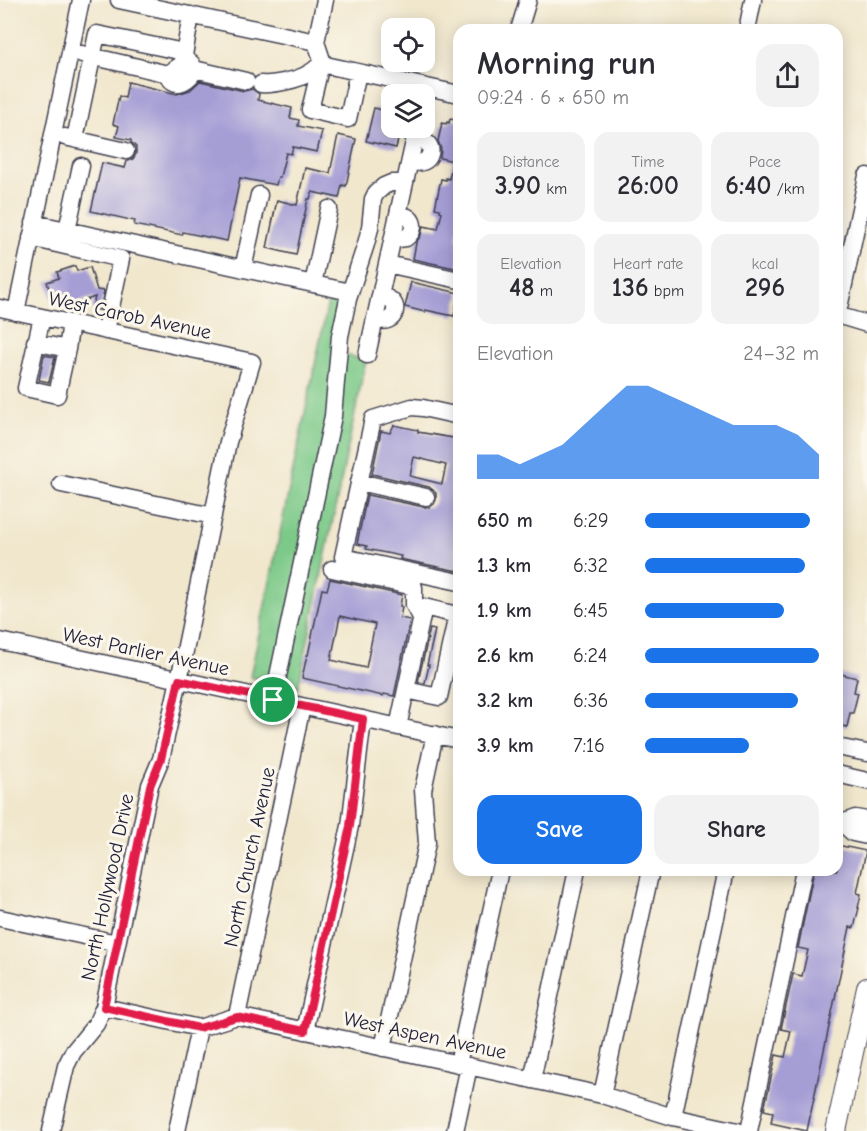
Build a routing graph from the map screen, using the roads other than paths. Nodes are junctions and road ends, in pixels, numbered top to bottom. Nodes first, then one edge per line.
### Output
1 (81, 0) edge
2 (119, 0) edge
3 (325, 0) edge
4 (528, 0) edge
5 (753, 0) edge
6 (191, 15) junction
7 (521, 24) edge
8 (748, 24) edge
9 (316, 42) junction
10 (70, 51) junction
11 (92, 56) junction
12 (187, 61) junction
13 (321, 64) junction
14 (358, 72) junction
15 (400, 84) edge
16 (435, 92) edge
17 (453, 93) edge
18 (53, 135) junction
19 (415, 138) edge
20 (75, 139) junction
21 (126, 151) dead end
22 (81, 165) dead end
23 (867, 176) edge
24 (405, 183) junction
25 (259, 195) dead end
26 (329, 209) dead end
27 (33, 230) junction
28 (67, 230) junction
29 (387, 264) junction
30 (243, 269) junction
31 (453, 279) edge
32 (313, 284) junction
33 (843, 288) edge
34 (350, 292) junction
35 (8, 310) edge
36 (42, 317) junction
37 (843, 318) edge
38 (71, 324) junction
39 (867, 324) edge
40 (106, 331) junction
41 (35, 342) junction
42 (67, 349) junction
43 (367, 355) dead end
44 (252, 363) joint
45 (453, 415) edge
46 (359, 482) junction
47 (61, 484) dead end
48 (426, 497) dead end
49 (213, 516) junction
50 (332, 569) dead end
51 (453, 581) edge
52 (420, 609) junction
53 (453, 614) edge
54 (453, 637) edge
55 (0, 641) edge
56 (179, 680) junction
57 (406, 690) junction
58 (273, 700) junction
59 (302, 706) junction
60 (363, 719) junction
61 (398, 727) junction
62 (435, 734) junction
63 (453, 738) edge
64 (843, 748) edge
65 (867, 753) edge
66 (843, 775) edge
67 (867, 781) edge
68 (867, 820) edge
69 (843, 821) edge
70 (843, 825) edge
71 (867, 836) edge
72 (499, 876) edge
73 (576, 876) edge
74 (650, 876) edge
75 (725, 876) edge
76 (803, 876) edge
77 (0, 918) edge
78 (117, 943) junction
79 (867, 988) edge
80 (104, 1007) junction
81 (237, 1017) junction
82 (199, 1028) junction
83 (305, 1031) junction
84 (383, 1048) junction
85 (464, 1065) junction
86 (532, 1080) junction
87 (602, 1095) junction
88 (673, 1117) junction
89 (51, 1131) edge
90 (177, 1131) edge
91 (455, 1131) edge
92 (738, 1131) edge
93 (749, 1131) edge
94 (836, 1131) edge

1 - 10 street
2 - 6 street
3 - 9 street
4 - 7 street
5 - 8 street
6 - 9 street
6 - 12 street
9 - 13 street
10 - 11 street
10 - 18 street
11 - 12 street
11 - 12 street
11 - 20 street
12 - 13 street
13 - 14 street
13 - 14 street
14 - 15 street
16 - 17 street
18 - 20 street
18 - 27 street
19 - 24 street
20 - 21 street
22 - 28 street
23 - 33 street
24 - 29 street
24 - 34 street
25 - 30 street
26 - 32 street
27 - 28 street
27 - 35 street
27 - 40 street
28 - 30 street
29 - 31 street
29 - 43 street
30 - 32 street
32 - 34 street
34 - 58 street
35 - 36 street, West Carob Avenue
36 - 38 street, West Carob Avenue
36 - 41 street
37 - 39 street
38 - 40 street, West Carob Avenue
38 - 42 street
40 - 44 street, West Carob Avenue
41 - 42 street
41 - 42 street
44 - 49 street, North Hollywood Drive
45 - 46 street
46 - 48 street
46 - 51 street
47 - 49 street
49 - 56 street, North Hollywood Drive
50 - 52 street
52 - 53 street
52 - 57 street
54 - 57 street
55 - 56 street, West Parlier Avenue
56 - 58 street, West Parlier Avenue
56 - 78 street, North Hollywood Drive
57 - 61 street
58 - 59 street, West Parlier Avenue
59 - 60 street, West Parlier Avenue
59 - 81 street, North Church Avenue
60 - 61 street, West Parlier Avenue
60 - 83 street
61 - 62 street, West Parlier Avenue
62 - 63 street, West Parlier Avenue
62 - 84 street
64 - 65 street
66 - 67 street
68 - 69 street
70 - 71 street
72 - 85 street
73 - 86 street
74 - 87 street
75 - 88 street
76 - 93 street
77 - 78 street
78 - 80 street, North Hollywood Drive
79 - 94 main road
80 - 82 street, West Aspen Avenue
80 - 89 street, North Hollywood Drive
81 - 82 street, West Aspen Avenue
81 - 83 street, West Aspen Avenue
82 - 90 street
83 - 84 street, West Aspen Avenue
84 - 85 street, West Aspen Avenue
85 - 86 street, West Aspen Avenue
85 - 91 street
86 - 87 street, West Aspen Avenue
87 - 88 street, West Aspen Avenue
88 - 92 street, West Aspen Avenue

